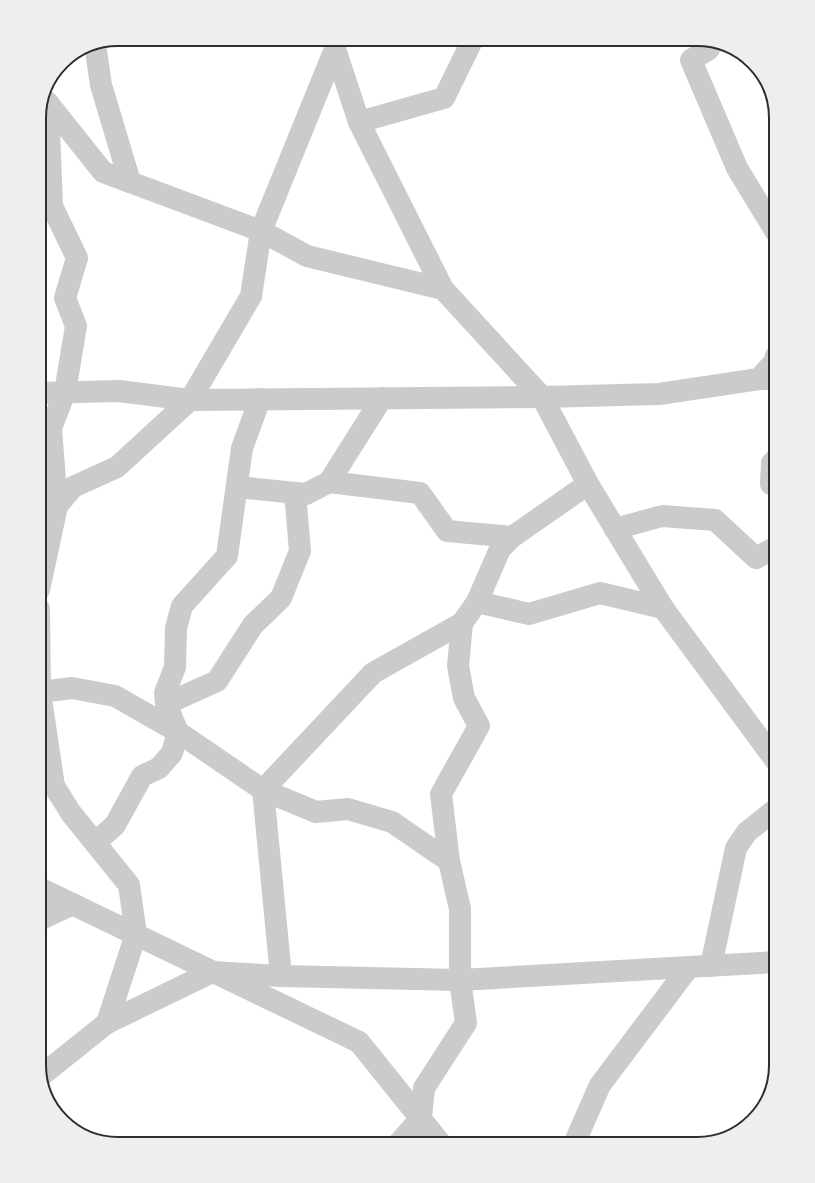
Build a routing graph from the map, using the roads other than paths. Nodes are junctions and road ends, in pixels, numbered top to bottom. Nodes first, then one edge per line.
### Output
1 (334, 46) edge
2 (336, 46) edge
3 (470, 46) edge
4 (708, 47) edge
5 (96, 50) edge
6 (47, 107) edge
7 (359, 122) junction
8 (46, 129) edge
9 (130, 182) junction
10 (769, 221) edge
11 (261, 231) junction
12 (443, 289) junction
13 (767, 379) edge
14 (65, 392) junction
15 (46, 393) edge
16 (542, 397) junction
17 (382, 398) junction
18 (260, 399) junction
19 (190, 400) junction
20 (329, 482) junction
21 (588, 484) junction
22 (236, 487) junction
23 (294, 493) junction
24 (57, 506) junction
25 (615, 529) junction
26 (512, 537) junction
27 (769, 551) edge
28 (46, 557) edge
29 (477, 602) junction
30 (663, 608) junction
31 (462, 623) junction
32 (46, 691) edge
33 (166, 704) junction
34 (46, 732) edge
35 (178, 732) junction
36 (769, 748) edge
37 (262, 790) junction
38 (769, 815) edge
39 (95, 843) junction
40 (449, 861) junction
41 (46, 891) edge
42 (73, 904) junction
43 (46, 917) edge
44 (136, 934) junction
45 (769, 962) edge
46 (711, 966) junction
47 (689, 967) junction
48 (212, 972) junction
49 (281, 976) junction
50 (460, 980) junction
51 (107, 1023) junction
52 (47, 1071) edge
53 (421, 1118) junction
54 (404, 1137) edge
55 (436, 1137) edge
56 (577, 1137) edge

1 - 11 street
2 - 7 street
3 - 7 street
4 - 10 street
5 - 9 street
6 - 9 street
7 - 12 street
8 - 14 street
9 - 11 street
11 - 12 street
11 - 19 street
12 - 16 street
13 - 16 street
14 - 15 street
14 - 19 street
14 - 24 street
16 - 17 street
16 - 21 street
17 - 18 street
17 - 20 street
18 - 19 street
18 - 22 street
19 - 24 street
20 - 23 street
20 - 26 street
21 - 25 street
21 - 26 street
22 - 23 street
22 - 33 street
23 - 33 street
24 - 28 street
25 - 27 street
25 - 30 street
26 - 29 street
29 - 30 street
29 - 31 street
30 - 36 street
31 - 37 street
31 - 40 street
32 - 35 street
33 - 35 street
34 - 39 street
35 - 37 street
35 - 39 street
37 - 40 street
37 - 49 street
38 - 46 street
39 - 44 street
40 - 50 street
41 - 42 street
42 - 43 street
42 - 44 street
44 - 48 street
44 - 51 street
45 - 46 street
46 - 47 street
47 - 50 street
47 - 56 street
48 - 49 street
48 - 51 street
48 - 53 street
49 - 50 street
50 - 53 street
51 - 52 street
53 - 54 street
53 - 55 street

